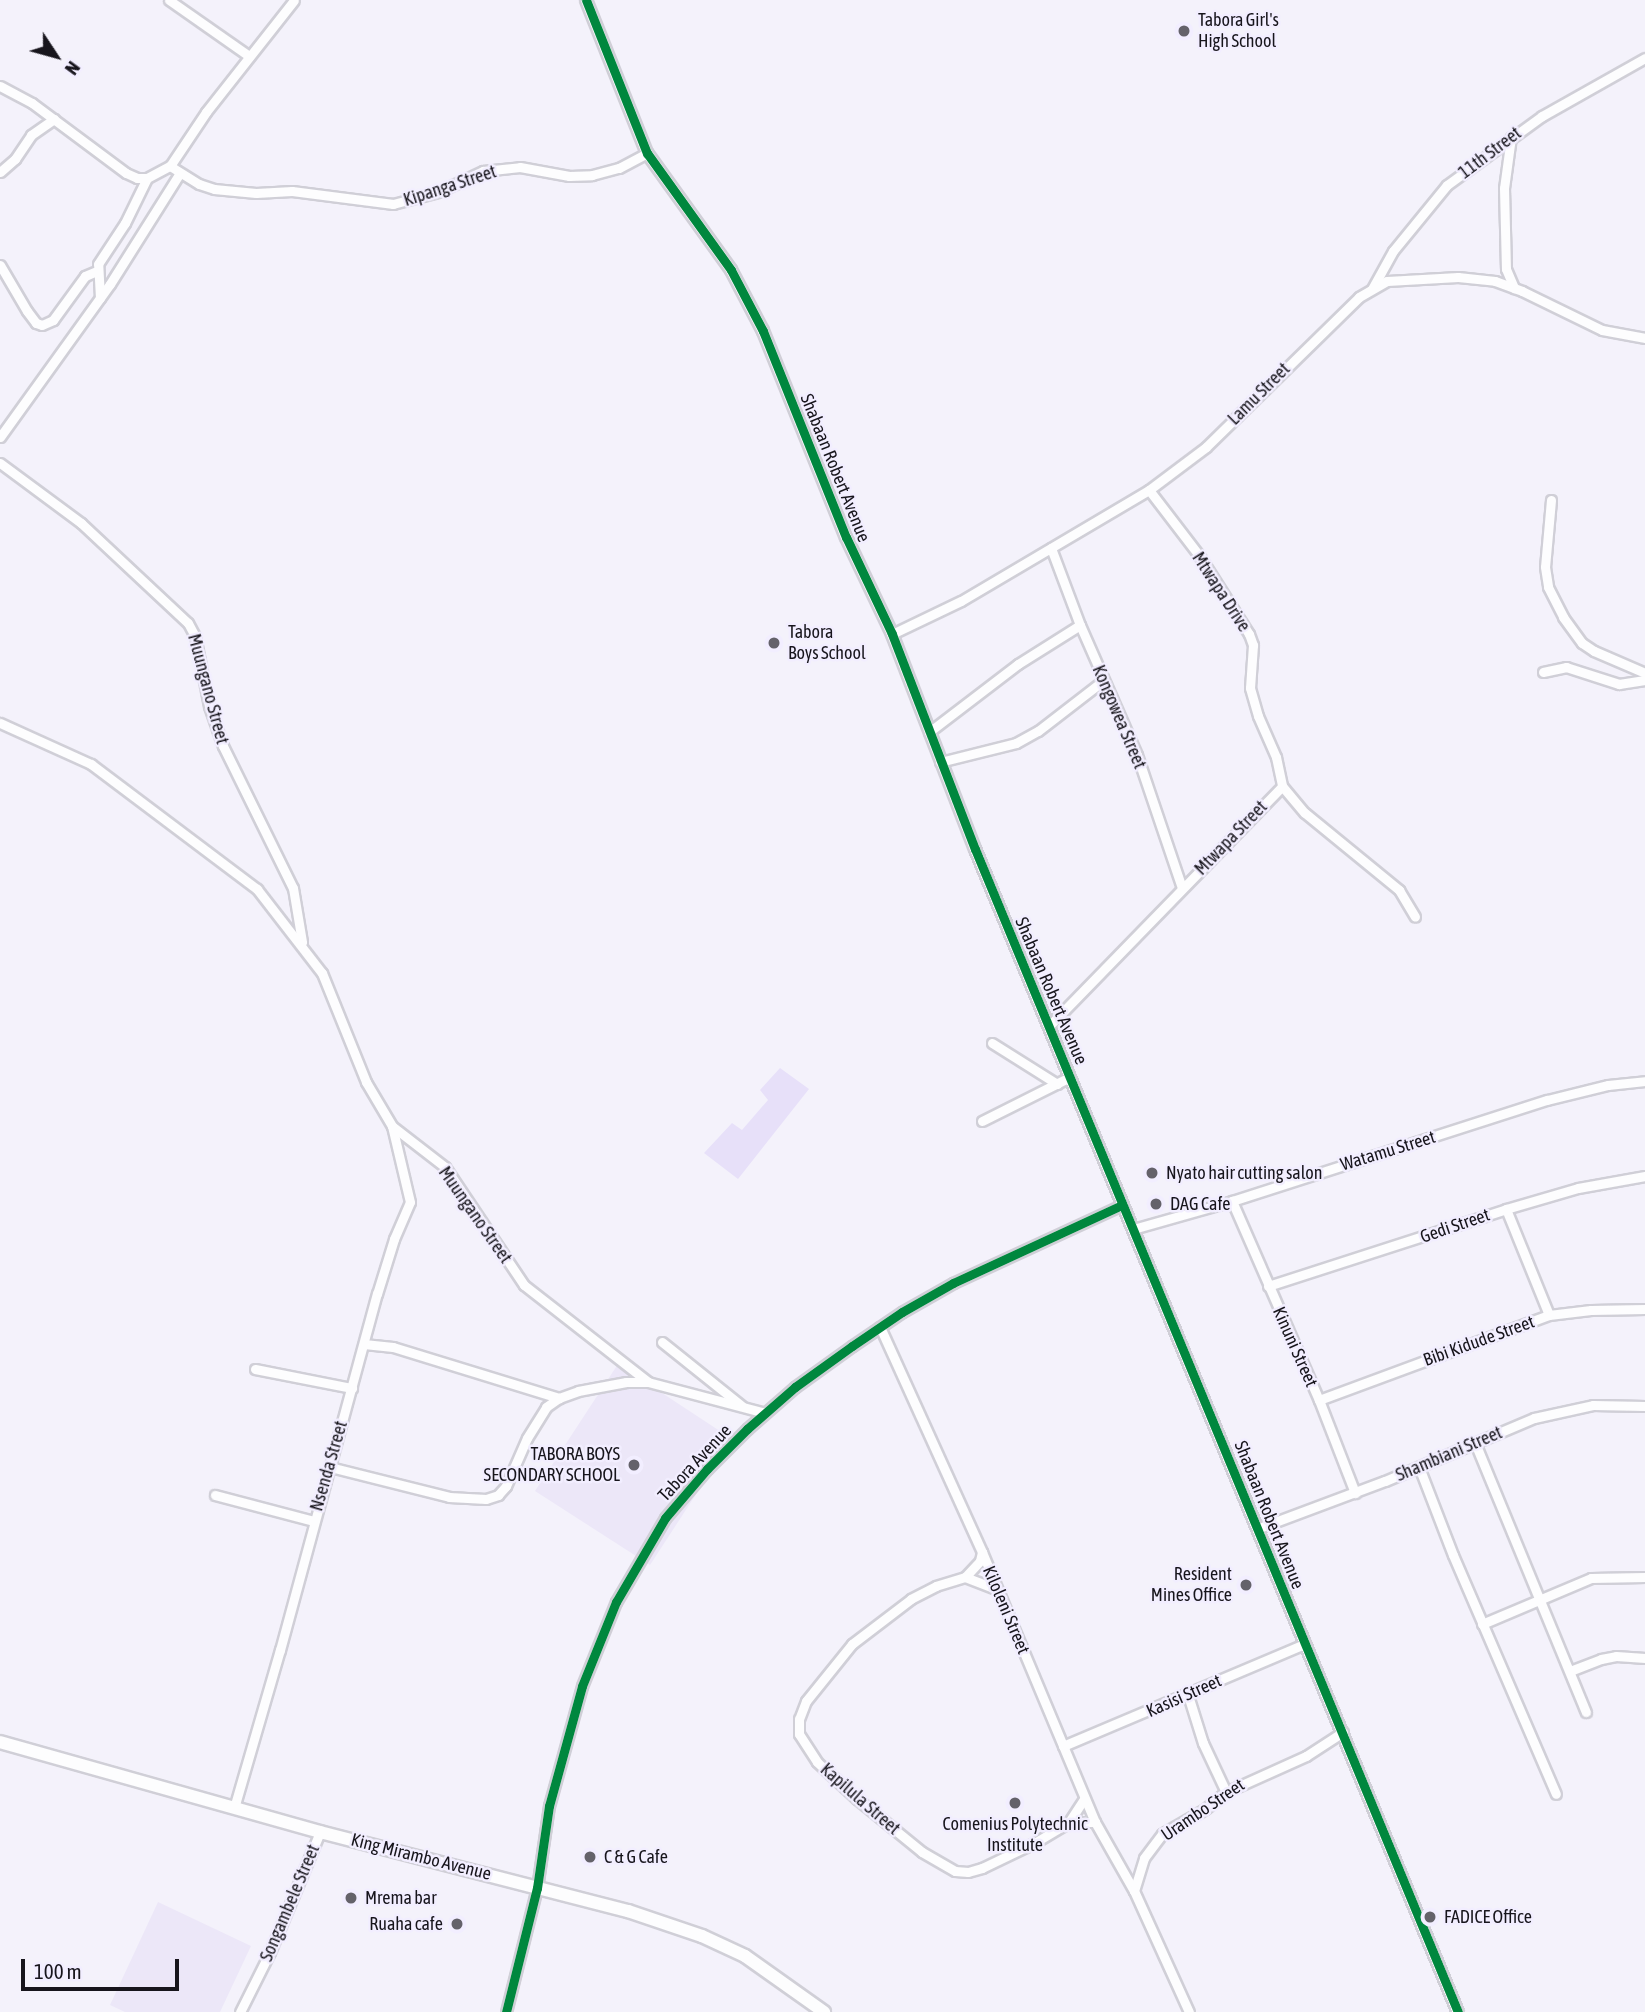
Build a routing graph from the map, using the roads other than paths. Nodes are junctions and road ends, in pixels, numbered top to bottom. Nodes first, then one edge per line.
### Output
1 (169, 0) edge
2 (295, 0) edge
3 (586, 0) edge
4 (249, 57) junction
5 (1645, 58) edge
6 (0, 86) edge
7 (54, 120) junction
8 (1511, 137) junction
9 (648, 153) junction
10 (170, 166) junction
11 (0, 172) edge
12 (180, 173) junction
13 (147, 178) junction
14 (0, 265) edge
15 (97, 271) junction
16 (1514, 288) junction
17 (1372, 289) junction
18 (100, 298) junction
19 (1645, 338) edge
20 (0, 438) edge
21 (0, 463) edge
22 (1149, 490) junction
23 (1550, 500) dead end
24 (1051, 548) junction
25 (1080, 625) junction
26 (892, 634) junction
27 (1543, 672) dead end
28 (1645, 673) edge
29 (1104, 680) junction
30 (1645, 680) edge
31 (0, 723) edge
32 (929, 732) junction
33 (940, 762) junction
34 (1282, 786) junction
35 (1182, 888) junction
36 (1415, 916) dead end
37 (303, 944) junction
38 (1049, 1026) junction
39 (992, 1043) dead end
40 (1070, 1077) junction
41 (1645, 1081) edge
42 (1057, 1084) junction
43 (982, 1121) dead end
44 (392, 1126) junction
45 (1645, 1177) edge
46 (1232, 1201) junction
47 (1122, 1205) junction
48 (1506, 1209) junction
49 (1133, 1229) junction
50 (1268, 1286) junction
51 (1645, 1309) edge
52 (1549, 1315) junction
53 (880, 1327) junction
54 (662, 1342) dead end
55 (364, 1344) junction
56 (255, 1369) dead end
57 (648, 1382) junction
58 (352, 1388) junction
59 (559, 1398) junction
60 (1319, 1400) junction
61 (1645, 1406) edge
62 (743, 1407) junction
63 (765, 1413) junction
64 (1475, 1443) junction
65 (330, 1467) junction
66 (1419, 1467) junction
67 (1355, 1493) junction
68 (215, 1494) dead end
69 (314, 1521) junction
70 (1259, 1528) junction
71 (982, 1552) junction
72 (965, 1577) junction
73 (1645, 1577) edge
74 (997, 1589) junction
75 (1540, 1600) junction
76 (1482, 1623) junction
77 (1304, 1644) junction
78 (1645, 1658) edge
79 (1570, 1671) junction
80 (1187, 1692) junction
81 (1586, 1712) dead end
82 (1343, 1732) junction
83 (0, 1742) edge
84 (1063, 1746) junction
85 (1226, 1792) junction
86 (1556, 1794) dead end
87 (1084, 1799) junction
88 (234, 1808) junction
89 (1069, 1822) junction
90 (1095, 1822) junction
91 (320, 1832) junction
92 (537, 1888) junction
93 (1134, 1891) junction
94 (240, 2012) edge
95 (506, 2012) edge
96 (824, 2012) edge
97 (1189, 2012) edge
98 (1458, 2012) edge

1 - 4 street
2 - 4 street
3 - 9 street, Shabaan Robert Avenue
4 - 10 street
5 - 8 street, 11th Street
6 - 7 street
7 - 11 street
7 - 13 street
8 - 16 street
8 - 17 street, 11th Street
9 - 12 street, Kipanga Street
9 - 26 street, Shabaan Robert Avenue
10 - 12 street, Kipanga Street
10 - 13 street
12 - 18 street
13 - 15 street
14 - 15 street
15 - 18 street
16 - 17 street, Lamu Street
16 - 19 street, Lamu Street
17 - 22 street, Lamu Street
18 - 20 street
21 - 37 street, Muungano Street
22 - 24 street, Lamu Street
22 - 34 street, Mtwapa Drive
23 - 28 street
24 - 25 street, Kongowea Street
24 - 26 street, Lamu Street
25 - 29 street, Kongowea Street
25 - 32 street
26 - 32 street, Shabaan Robert Avenue
27 - 30 street
29 - 33 street
29 - 35 street, Kongowea Street
31 - 37 street, Muungano Street
32 - 33 street, Shabaan Robert Avenue
33 - 38 street, Shabaan Robert Avenue
34 - 35 street, Mtwapa Street
34 - 36 street, Mtwapa Street
35 - 38 street, Mtwapa Street
37 - 44 street, Muungano Street
38 - 40 street, Shabaan Robert Avenue
39 - 42 street
40 - 42 street
40 - 47 street, Shabaan Robert Avenue
41 - 46 street, Watamu Street
42 - 43 street
44 - 55 street, Nsenda Street
44 - 57 street, Muungano Street
45 - 48 street, Gedi Street
46 - 49 street, Watamu Street
46 - 50 street, Kinuni Street
47 - 49 street, Shabaan Robert Avenue
47 - 53 street, Tabora Avenue
48 - 50 street, Gedi Street
48 - 52 street
49 - 70 street, Shabaan Robert Avenue
50 - 60 street, Kinuni Street
51 - 52 street, Bibi Kidude Street
52 - 60 street, Bibi Kidude Street
53 - 63 street, Tabora Avenue
53 - 71 street, Kiloleni Street
54 - 62 street
55 - 58 street, Nsenda Street
55 - 59 street
56 - 58 street
57 - 59 street, Muungano Street
57 - 62 street, Muungano Street
58 - 65 street, Nsenda Street
59 - 65 street
60 - 67 street, Kinuni Street
61 - 64 street, Shambiani Street
62 - 63 street, Muungano Street
63 - 92 street, Tabora Avenue
64 - 66 street, Shambiani Street
64 - 75 street
65 - 69 street, Nsenda Street
66 - 67 street, Shambiani Street
66 - 76 street
67 - 70 street, Shambiani Street
68 - 69 street
69 - 88 street, Nsenda Street
70 - 77 street, Shabaan Robert Avenue
71 - 72 street
71 - 74 street, Kiloleni Street
72 - 74 street
72 - 89 street, Kapilula Street
73 - 75 street
74 - 84 street, Kiloleni Street
75 - 76 street
75 - 79 street
76 - 86 street
77 - 80 street, Kasisi Street
77 - 82 street, Shabaan Robert Avenue
78 - 79 street
79 - 81 street
80 - 84 street, Kasisi Street
80 - 85 street
82 - 85 street, Urambo Street
82 - 98 street, Shabaan Robert Avenue
83 - 88 main road, King Mirambo Avenue
84 - 87 street, Kiloleni Street
85 - 93 street, Urambo Street
87 - 89 street, Kapilula Street
87 - 90 street, Kiloleni Street
88 - 91 main road, King Mirambo Avenue
89 - 90 street
90 - 93 street, Kiloleni Street
91 - 92 main road, King Mirambo Avenue
91 - 94 street, Songambele Street
92 - 95 street, Tabora Avenue
92 - 96 main road, King Mirambo Avenue
93 - 97 street

